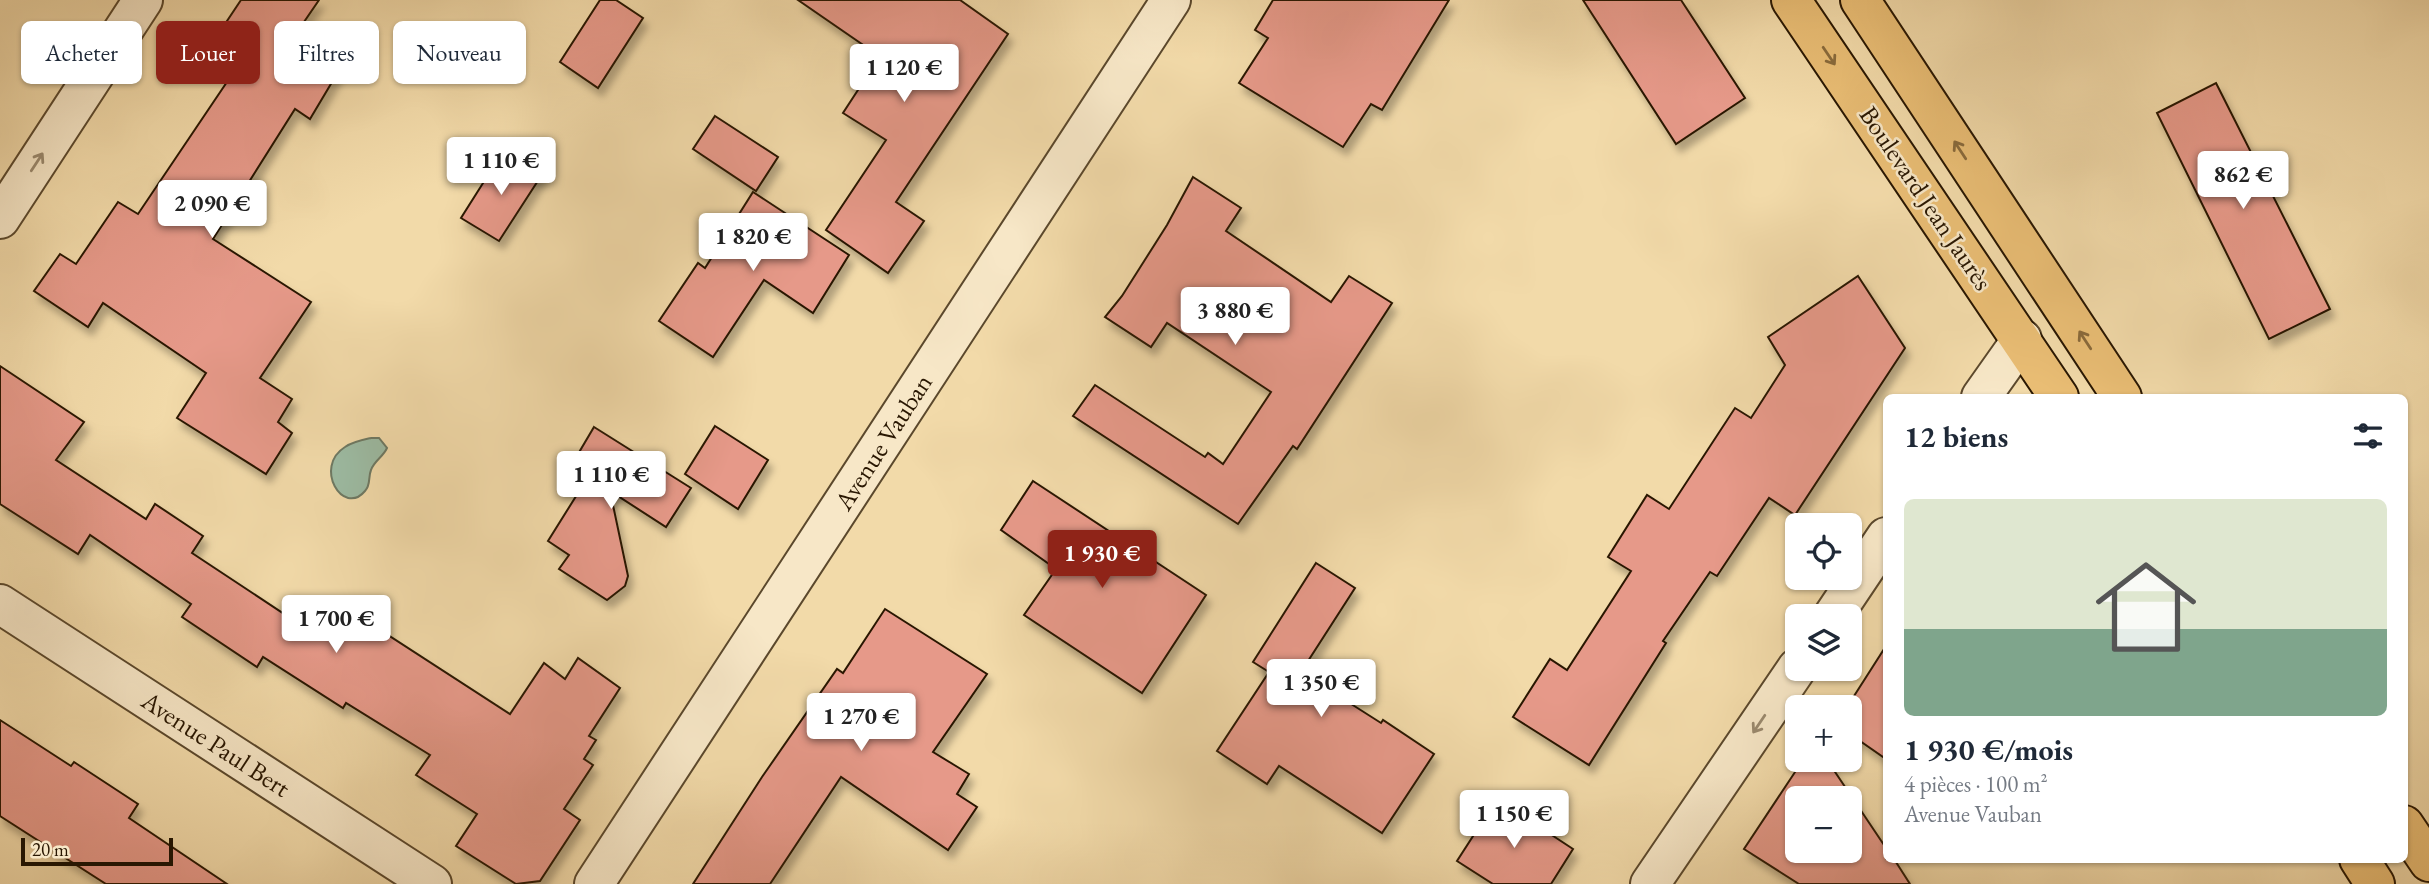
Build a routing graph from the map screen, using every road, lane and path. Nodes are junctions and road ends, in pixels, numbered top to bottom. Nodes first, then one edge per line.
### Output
1 (144, 0) edge
2 (1171, 0) edge
3 (1791, 0) edge
4 (1860, 0) edge
5 (0, 219) edge
6 (2022, 339) junction
7 (1983, 394) edge
8 (2058, 394) edge
9 (2120, 394) edge
10 (1883, 541) edge
11 (0, 604) edge
12 (1841, 604) edge
13 (1788, 681) edge
14 (2408, 830) edge
15 (2429, 862) edge
16 (2362, 863) edge
17 (432, 884) edge
18 (594, 884) edge
19 (1650, 884) edge
20 (2375, 884) edge

5 -> 1 street
2 - 18 street, Avenue Vauban
3 -> 6 main road, Boulevard Jean Jaurès
9 -> 4 main road, Boulevard Jean Jaurès
6 - 7 street
6 - 8 main road, Boulevard Jean Jaurès
10 - 12 street
11 - 17 street, Avenue Paul Bert
13 -> 19 street
14 - 15 main road
16 - 20 main road

